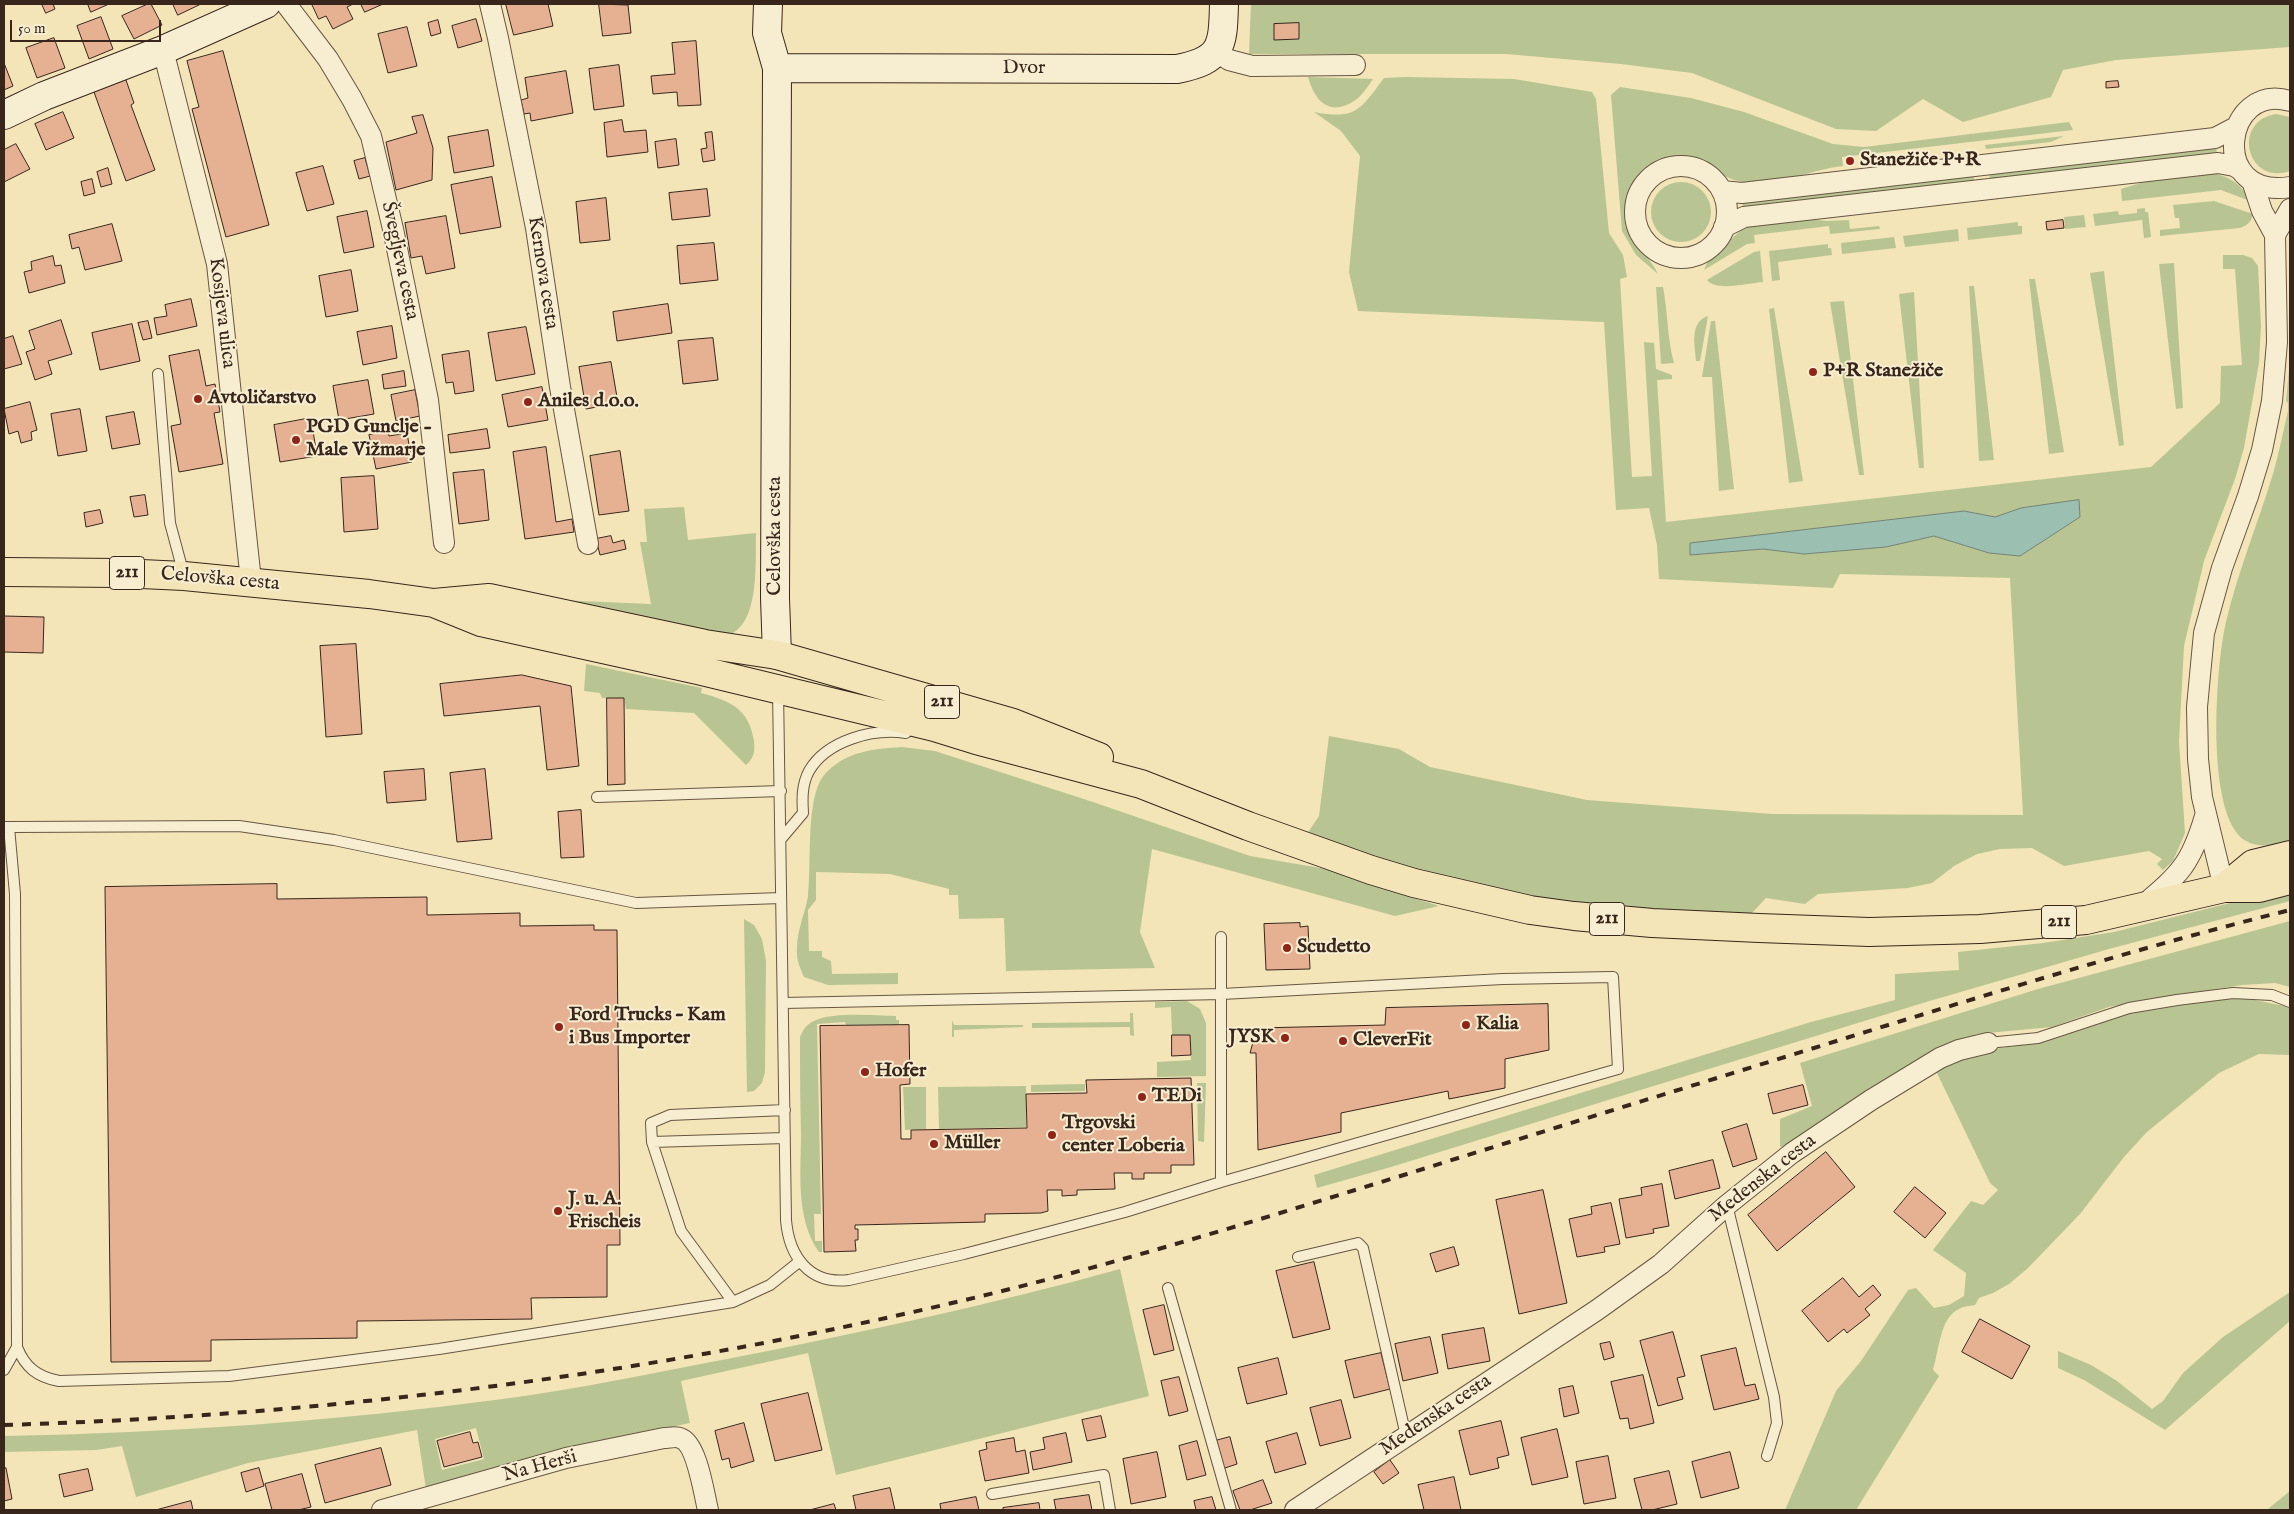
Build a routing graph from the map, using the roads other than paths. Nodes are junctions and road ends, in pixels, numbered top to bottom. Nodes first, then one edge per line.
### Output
1 (286, 4) edge
2 (490, 4) edge
3 (768, 4) edge
4 (1224, 4) edge
5 (257, 6) edge
6 (163, 50) junction
7 (1216, 51) junction
8 (1355, 65) dead end
9 (777, 68) junction
10 (2290, 101) edge
11 (4, 116) edge
12 (2236, 127) junction
13 (2247, 175) junction
14 (2290, 187) edge
15 (1722, 191) junction
16 (2290, 209) edge
17 (1724, 227) junction
18 (2275, 235) junction
19 (158, 374) dead end
20 (444, 543) dead end
21 (588, 544) dead end
22 (4, 572) edge
23 (184, 576) junction
24 (251, 581) junction
25 (434, 603) junction
26 (777, 655) junction
27 (778, 689) junction
28 (920, 735) dead end
29 (938, 740) dead end
30 (976, 740) junction
31 (1141, 784) junction
32 (781, 791) junction
33 (596, 797) dead end
34 (2205, 816) junction
35 (6, 827) edge
36 (781, 839) junction
37 (2290, 855) edge
38 (2290, 880) edge
39 (2224, 888) junction
40 (781, 898) junction
41 (2138, 909) junction
42 (1221, 937) dead end
43 (1222, 994) junction
44 (2290, 1002) edge
45 (783, 1003) junction
46 (1988, 1043) joint
47 (785, 1110) junction
48 (785, 1138) junction
49 (652, 1142) junction
50 (1221, 1182) junction
51 (1727, 1205) junction
52 (1298, 1257) dead end
53 (800, 1261) junction
54 (1168, 1288) dead end
55 (733, 1302) junction
56 (17, 1347) junction
57 (4, 1370) edge
58 (1406, 1436) junction
59 (1767, 1456) dead end
60 (992, 1494) dead end
61 (382, 1510) edge
62 (708, 1510) edge
63 (1110, 1510) edge
64 (1231, 1510) edge
65 (1295, 1510) edge

1 - 20 street, Švegljeva cesta
2 - 21 street, Kernova cesta
3 - 9 street, Celovška cesta
4 - 7 street
5 - 6 street
6 - 11 street
6 - 24 street, Kosijeva ulica
7 - 8 street
7 - 9 street, Dvor
9 - 26 street, Celovška cesta
10 - 12 street
12 - 13 street
12 - 15 street
13 - 14 street
13 - 17 street
13 - 18 street
15 - 17 street
15 - 17 street
16 - 18 street
18 - 34 street
19 - 23 lane
22 - 23 main road, Celovška cesta / 211
23 - 24 main road, Celovška cesta / 211
24 - 25 main road, Celovška cesta / 211
25 - 26 main road, Celovška cesta / 211
25 - 27 main road, Celovška cesta / 211
26 - 27 main road
26 - 31 main road, 211
27 - 30 main road, 211
27 - 32 lane
28 - 36 lane
29 - 30 lane
30 - 31 main road, 211
31 - 41 main road, 211
32 - 33 lane
32 - 36 lane
34 - 39 street
34 - 41 street
35 - 40 lane
35 - 56 lane
36 - 40 lane
37 - 39 main road, 211
38 - 39 main road, 211
39 - 41 main road, 211
40 - 45 lane
42 - 43 lane
43 - 45 lane
43 - 50 lane
43 - 50 lane
44 - 46 lane, Medenska cesta
45 - 47 lane
46 - 51 street, Medenska cesta
47 - 48 lane
47 - 49 lane
48 - 49 lane
48 - 53 lane
49 - 55 lane
50 - 53 lane
51 - 58 street, Medenska cesta
51 - 59 lane
52 - 58 lane
53 - 55 lane
54 - 64 lane
55 - 56 lane
56 - 57 lane
58 - 65 street, Medenska cesta
60 - 63 lane
61 - 62 street, Na Herši

